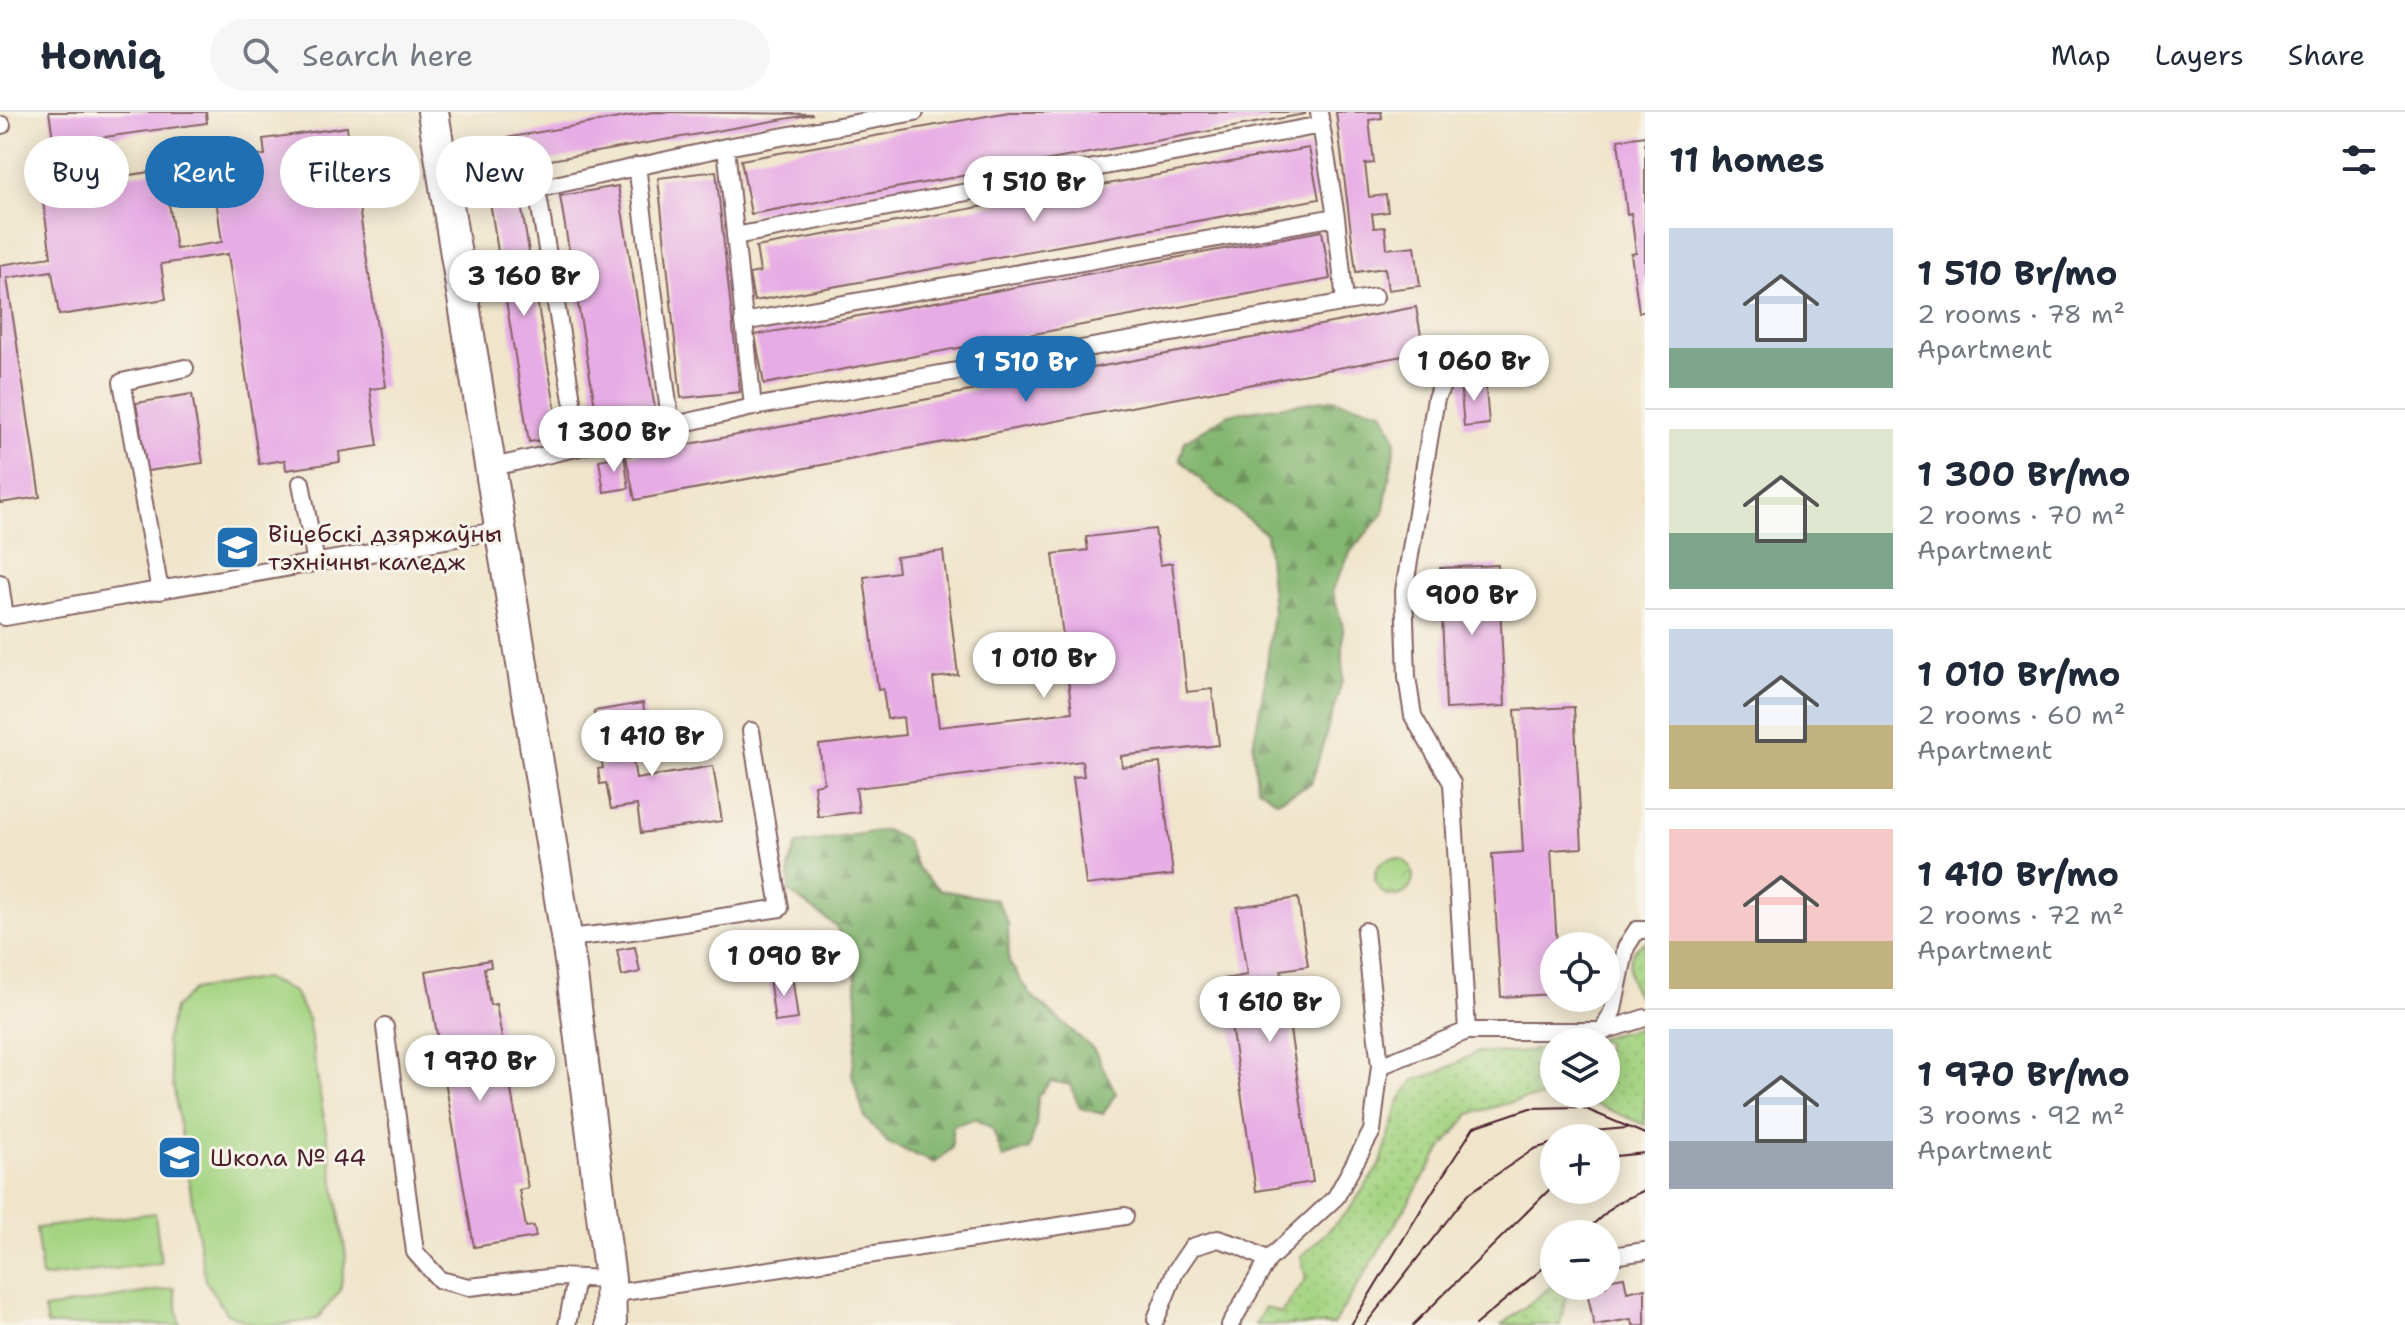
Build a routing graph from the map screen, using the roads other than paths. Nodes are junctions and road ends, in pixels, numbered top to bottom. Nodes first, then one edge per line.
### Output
1 (433, 112) edge
2 (915, 112) edge
3 (1320, 118) edge
4 (726, 147) junction
5 (637, 166) junction
6 (1336, 217) junction
7 (735, 236) junction
8 (1375, 297) dead end
9 (1345, 302) junction
10 (743, 322) junction
11 (185, 368) dead end
12 (1445, 380) dead end
13 (572, 400) dead end
14 (753, 407) junction
15 (671, 427) junction
16 (489, 468) junction
17 (301, 483) dead end
18 (502, 530) junction
19 (316, 563) junction
20 (0, 583) edge
21 (160, 591) junction
22 (751, 731) dead end
23 (1645, 930) edge
24 (1365, 931) dead end
25 (567, 938) junction
26 (1645, 1018) edge
27 (385, 1027) dead end
28 (1604, 1028) edge
29 (1613, 1028) edge
30 (1467, 1031) junction
31 (1540, 1031) edge
32 (1380, 1066) junction
33 (1125, 1216) dead end
34 (1645, 1251) edge
35 (1620, 1255) edge
36 (1268, 1260) junction
37 (576, 1279) junction
38 (610, 1287) junction
39 (1156, 1319) dead end
40 (567, 1325) edge
41 (611, 1325) edge
42 (1230, 1325) edge

1 - 16 street
2 - 4 lane
3 - 6 lane
3 - 7 lane
4 - 5 lane
4 - 7 lane
5 - 13 lane
5 - 15 lane
6 - 9 lane
6 - 10 lane
7 - 10 lane
8 - 9 lane
9 - 14 lane
10 - 14 lane
11 - 21 lane
12 - 30 lane
14 - 15 lane
15 - 16 lane
16 - 18 street
17 - 19 lane
18 - 19 lane
18 - 25 street
19 - 21 lane
20 - 21 lane
22 - 25 lane
23 - 28 lane
24 - 32 lane
25 - 38 street
26 - 29 lane
27 - 37 lane
30 - 31 lane
30 - 32 lane
32 - 36 lane
33 - 38 lane
34 - 35 lane
36 - 39 lane
36 - 42 lane
37 - 38 lane
37 - 40 lane
38 - 41 street

